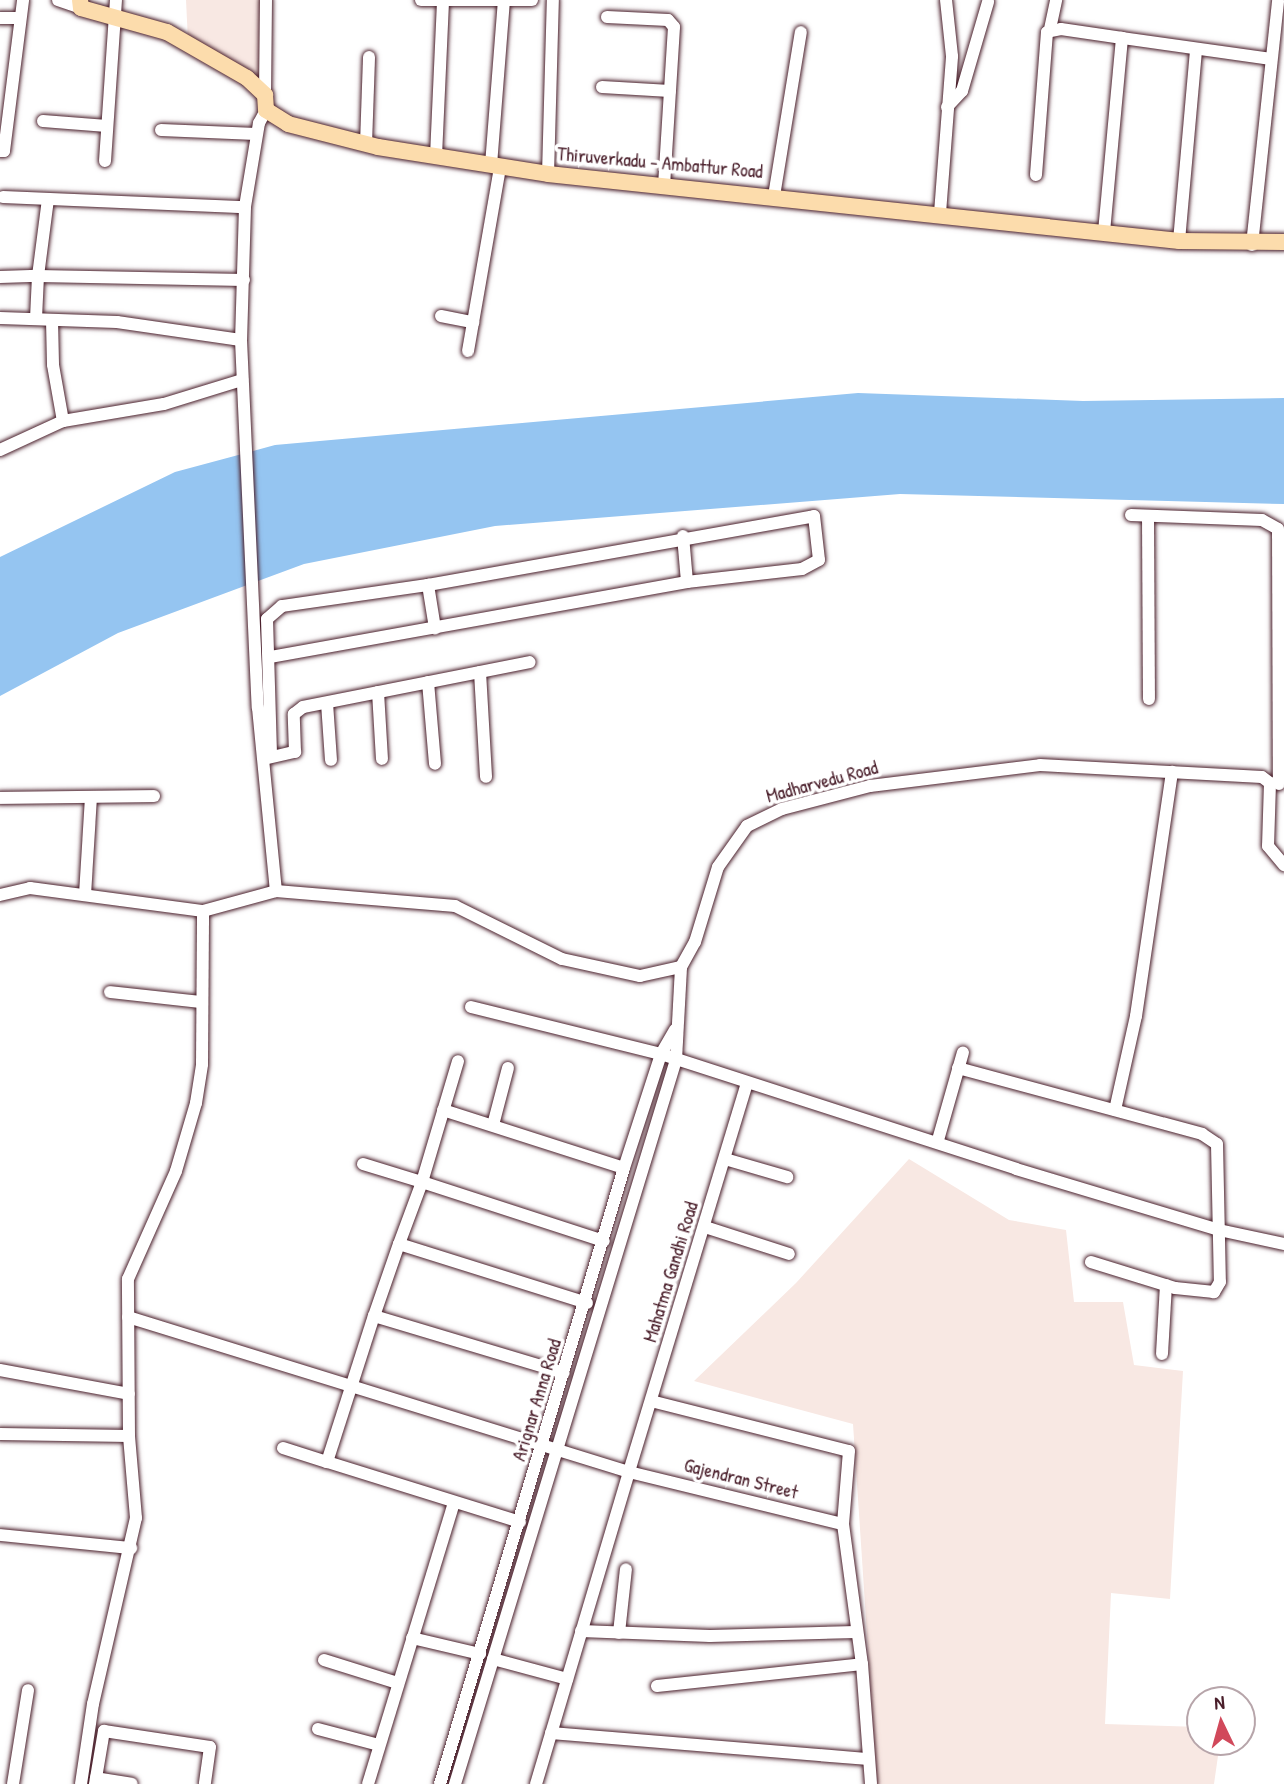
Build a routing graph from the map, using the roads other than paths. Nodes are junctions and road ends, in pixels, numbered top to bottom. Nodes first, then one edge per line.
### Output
1 (23, 0) edge
2 (58, 0) edge
3 (116, 0) edge
4 (266, 0) edge
5 (421, 0) edge
6 (532, 0) edge
7 (553, 0) edge
8 (946, 0) edge
9 (1056, 0) edge
10 (1279, 0) edge
11 (443, 1) edge
12 (504, 2) edge
13 (988, 2) edge
14 (81, 4) edge
15 (115, 17) junction
16 (607, 17) dead end
17 (0, 18) edge
18 (20, 19) junction
19 (1050, 29) junction
20 (801, 32) dead end
21 (1122, 38) junction
22 (1196, 52) junction
23 (369, 57) dead end
24 (1271, 59) junction
25 (601, 88) dead end
26 (670, 91) junction
27 (265, 103) junction
28 (947, 107) junction
29 (43, 121) dead end
30 (107, 127) junction
31 (161, 130) dead end
32 (256, 134) junction
33 (366, 144) junction
34 (0, 151) edge
35 (436, 156) junction
36 (105, 160) dead end
37 (495, 166) junction
38 (548, 174) junction
39 (1036, 174) dead end
40 (664, 184) junction
41 (774, 196) junction
42 (3, 197) dead end
43 (48, 199) junction
44 (245, 207) junction
45 (940, 213) junction
46 (1104, 232) junction
47 (1179, 241) junction
48 (1284, 242) edge
49 (1252, 245) junction
50 (38, 276) junction
51 (0, 277) edge
52 (244, 280) junction
53 (441, 316) dead end
54 (0, 318) edge
55 (36, 318) junction
56 (52, 320) junction
57 (473, 321) junction
58 (240, 340) junction
59 (468, 351) dead end
60 (242, 380) junction
61 (63, 421) junction
62 (0, 450) edge
63 (1131, 515) dead end
64 (1148, 516) junction
65 (683, 536) junction
66 (687, 582) junction
67 (428, 585) junction
68 (435, 628) junction
69 (270, 657) junction
70 (530, 662) dead end
71 (480, 672) junction
72 (1281, 673) edge
73 (428, 682) junction
74 (378, 692) junction
75 (1149, 699) dead end
76 (327, 702) junction
77 (265, 757) junction
78 (382, 759) dead end
79 (331, 760) dead end
80 (435, 764) dead end
81 (1172, 772) junction
82 (486, 777) dead end
83 (1278, 784) edge
84 (154, 796) dead end
85 (91, 798) junction
86 (0, 799) edge
87 (1284, 865) edge
88 (276, 891) junction
89 (0, 895) edge
90 (85, 895) junction
91 (203, 911) junction
92 (681, 967) junction
93 (110, 992) dead end
94 (201, 1002) junction
95 (471, 1007) dead end
96 (675, 1029) junction
97 (963, 1052) dead end
98 (661, 1054) junction
99 (458, 1060) dead end
100 (676, 1060) junction
101 (508, 1068) dead end
102 (958, 1068) junction
103 (747, 1083) junction
104 (443, 1110) junction
105 (1115, 1110) junction
106 (493, 1125) junction
107 (938, 1140) junction
108 (725, 1159) junction
109 (363, 1164) dead end
110 (624, 1168) junction
111 (787, 1177) dead end
112 (422, 1182) junction
113 (705, 1227) junction
114 (1219, 1230) junction
115 (604, 1241) junction
116 (399, 1244) junction
117 (1284, 1244) edge
118 (789, 1254) dead end
119 (1091, 1262) dead end
120 (1166, 1285) junction
121 (587, 1303) junction
122 (374, 1316) junction
123 (128, 1317) junction
124 (1162, 1354) dead end
125 (0, 1370) edge
126 (564, 1373) junction
127 (352, 1386) junction
128 (128, 1394) junction
129 (651, 1401) junction
130 (0, 1434) edge
131 (129, 1436) junction
132 (542, 1443) junction
133 (283, 1448) dead end
134 (558, 1448) junction
135 (327, 1462) junction
136 (629, 1472) junction
137 (454, 1503) junction
138 (520, 1522) junction
139 (843, 1524) junction
140 (0, 1535) edge
141 (131, 1548) junction
142 (626, 1569) dead end
143 (581, 1631) junction
144 (856, 1632) junction
145 (619, 1633) junction
146 (412, 1638) junction
147 (481, 1654) junction
148 (493, 1658) junction
149 (324, 1660) dead end
150 (862, 1664) junction
151 (567, 1679) junction
152 (398, 1683) junction
153 (657, 1686) dead end
154 (28, 1690) dead end
155 (318, 1729) dead end
156 (551, 1733) junction
157 (379, 1745) junction
158 (869, 1759) junction
159 (95, 1781) edge
160 (13, 1784) edge
161 (81, 1784) edge
162 (132, 1784) edge
163 (205, 1784) edge
164 (368, 1784) edge
165 (440, 1784) edge
166 (456, 1784) edge
167 (536, 1784) edge
168 (871, 1784) edge

1 - 18 street
2 - 14 street
3 - 15 street
4 - 27 street
5 - 11 street
6 - 12 street
7 - 38 street
8 - 28 street
9 - 19 street
10 - 24 street
11 - 12 street
11 - 35 street
12 - 37 street
13 - 28 street
14 - 15 main road, Thiruverkadu - Ambattur Road
15 - 27 main road, Thiruverkadu - Ambattur Road
15 - 30 street
16 - 26 street
17 - 18 street
18 - 34 street
19 - 21 street
19 - 39 street
20 - 41 street
21 - 22 street
21 - 46 street
22 - 24 street
22 - 47 street
23 - 33 street
24 - 49 street
25 - 26 street
26 - 40 street
27 - 32 street
27 - 33 main road, Thiruverkadu - Ambattur Road
28 - 45 street
29 - 30 street
30 - 36 street
31 - 32 street
32 - 44 street
33 - 35 main road, Thiruverkadu - Ambattur Road
35 - 37 main road, Thiruverkadu - Ambattur Road
37 - 38 main road, Thiruverkadu - Ambattur Road
37 - 57 street
38 - 40 main road, Thiruverkadu - Ambattur Road
40 - 41 main road, Thiruverkadu - Ambattur Road
41 - 45 main road, Thiruverkadu - Ambattur Road
42 - 43 street
43 - 44 street
43 - 50 street
44 - 52 street
45 - 46 main road, Thiruverkadu - Ambattur Road
46 - 47 main road, Thiruverkadu - Ambattur Road
47 - 49 main road, Thiruverkadu - Ambattur Road
48 - 49 main road, Thiruverkadu - Ambattur Road
50 - 51 street
50 - 52 street
50 - 55 street
52 - 58 street
53 - 57 street
54 - 55 street
55 - 56 street
56 - 58 street
56 - 61 street
57 - 59 street
58 - 60 street
60 - 61 street
60 - 77 street
61 - 62 street
63 - 64 street
64 - 72 street
64 - 75 street
65 - 66 street
65 - 66 street
65 - 67 street
66 - 68 street
67 - 68 street
67 - 69 street
68 - 69 street
69 - 77 street
70 - 71 street
71 - 73 street
71 - 82 street
72 - 83 street
73 - 74 street
73 - 80 street
74 - 76 street
74 - 78 street
76 - 77 street
76 - 79 street
77 - 88 street
81 - 83 street, Madharvedu Road
81 - 92 street, Madharvedu Road
81 - 105 street
83 - 87 street
84 - 85 street
85 - 86 street
85 - 90 street
88 - 91 street
88 - 92 street
89 - 90 street
90 - 91 street
91 - 94 street
92 - 96 street, Arignar Anna Road
93 - 94 street
94 - 123 street
95 - 98 street
96 - 98 street, Arignar Anna Road
96 - 100 street, Arignar Anna Road
97 - 102 street
98 - 100 street
98 - 110 street, Arignar Anna Road
99 - 104 street
100 - 103 street
100 - 134 street, Arignar Anna Road
101 - 106 street
102 - 105 street
102 - 107 street
103 - 107 street
103 - 108 street, Mahatma Gandhi Road
104 - 106 street
104 - 112 street
105 - 114 street
106 - 110 street
107 - 114 street
108 - 111 street
108 - 113 street, Mahatma Gandhi Road
109 - 112 street
110 - 115 street, Arignar Anna Road
112 - 115 street
112 - 116 street
113 - 118 street
113 - 129 street, Mahatma Gandhi Road
114 - 117 street
114 - 120 street
115 - 121 street, Arignar Anna Road
116 - 121 street
116 - 122 street
119 - 120 street
120 - 124 street
121 - 126 street, Arignar Anna Road
122 - 126 street
122 - 127 street
123 - 127 street, Gajendran Street
123 - 128 street
125 - 128 street
126 - 132 street, Arignar Anna Road
127 - 132 street, Gajendran Street
127 - 135 street
128 - 131 street
129 - 136 street, Mahatma Gandhi Road
129 - 139 street
130 - 131 street
131 - 141 street
132 - 134 street, Gajendran Street
132 - 138 street, Arignar Anna Road
133 - 135 street
134 - 136 street, Gajendran Street
134 - 148 street, Arignar Anna Road
135 - 137 street
136 - 139 street, Gajendran Street
136 - 143 street, Mahatma Gandhi Road
137 - 138 street
137 - 146 street
138 - 147 street, Arignar Anna Road
139 - 144 street
140 - 141 street
141 - 161 street
142 - 145 street
143 - 145 street
143 - 151 street, Mahatma Gandhi Road
144 - 145 street
144 - 150 street
146 - 147 street
146 - 152 street
147 - 165 street, Arignar Anna Road
148 - 151 street
148 - 166 street, Arignar Anna Road
149 - 152 street
150 - 153 street
150 - 158 street
151 - 156 street, Mahatma Gandhi Road
152 - 157 street
154 - 160 street
155 - 157 street
156 - 158 street
156 - 167 street, Mahatma Gandhi Road
157 - 164 street
158 - 168 street
159 - 162 street
159 - 163 street

